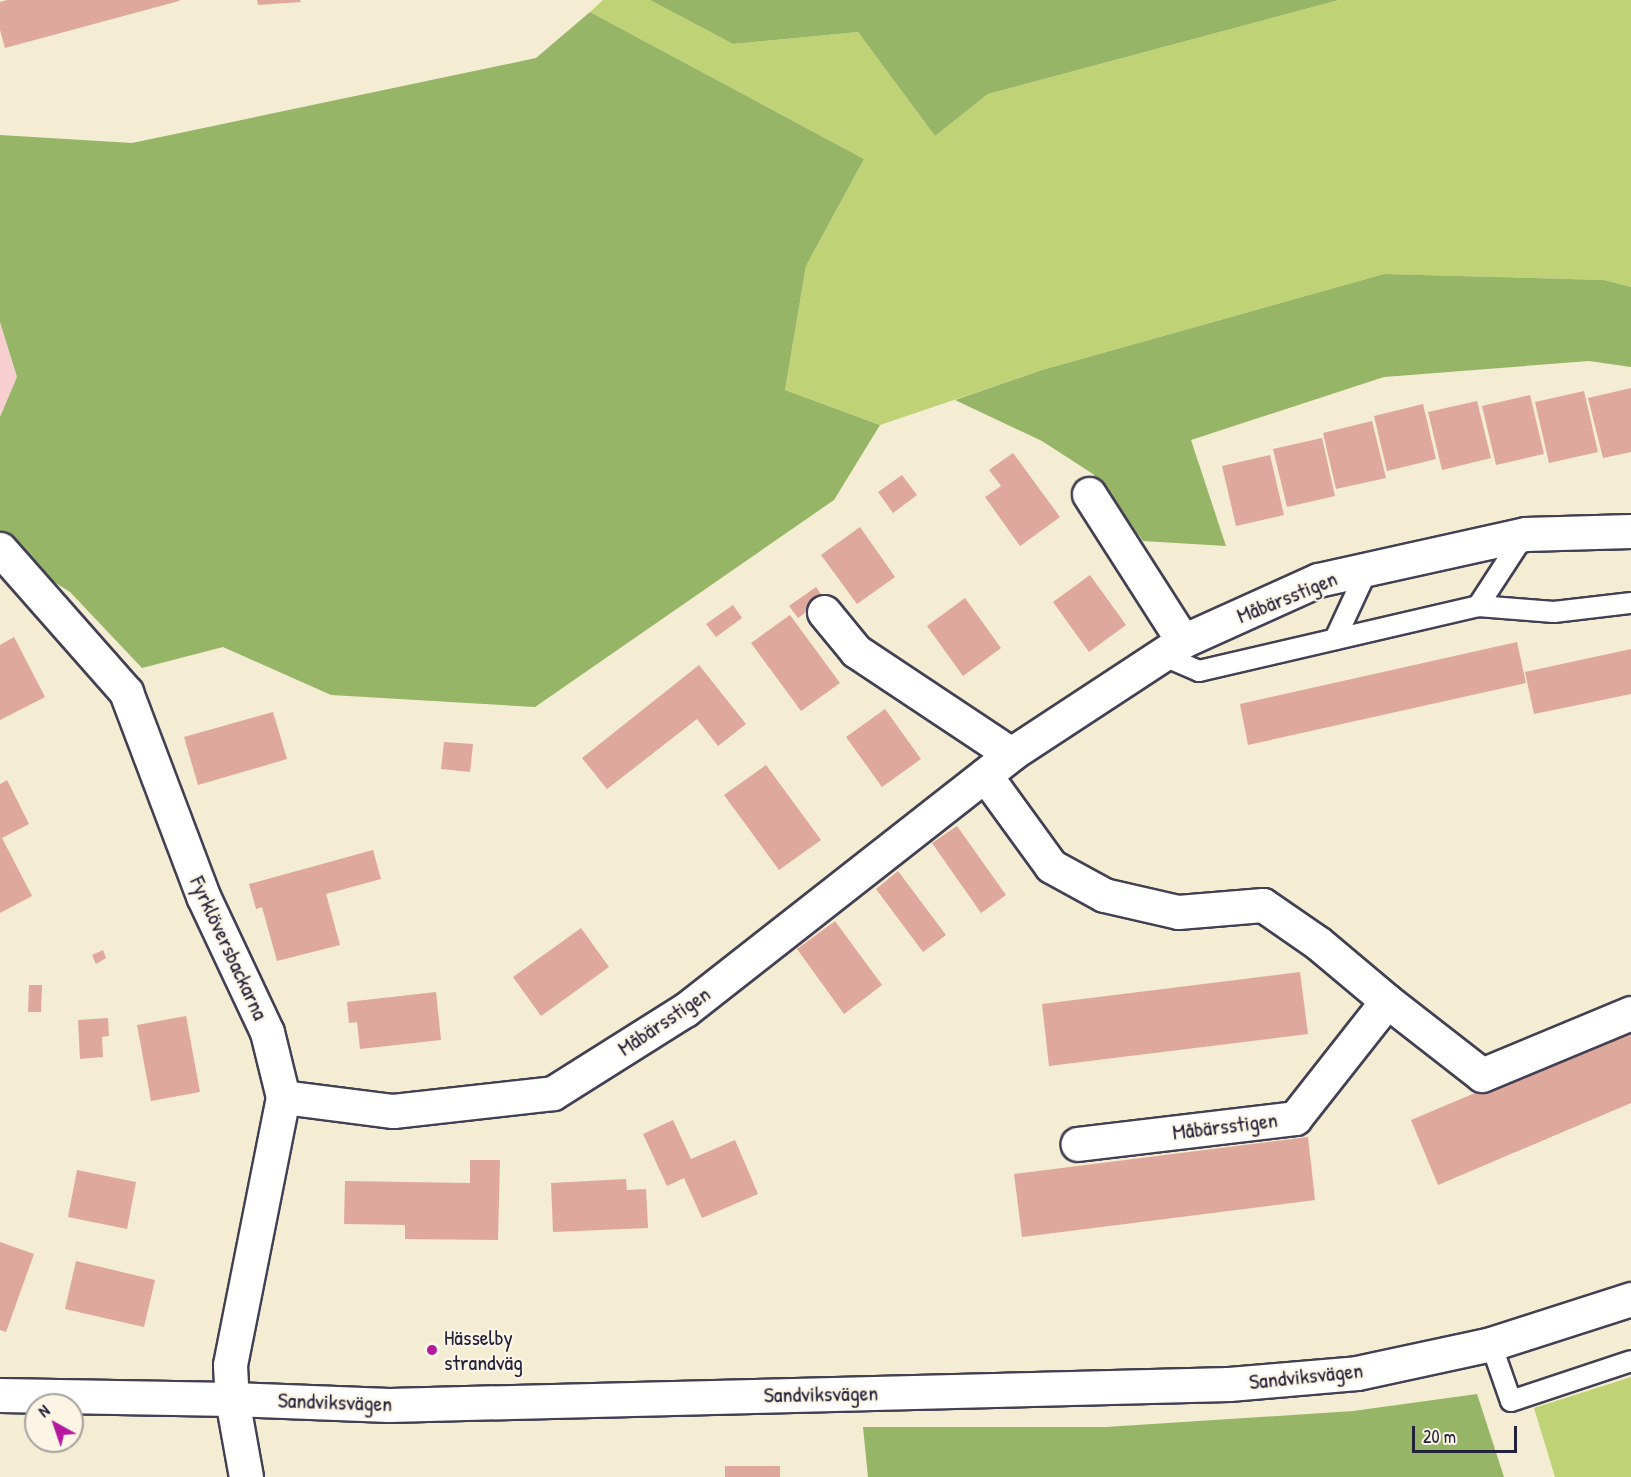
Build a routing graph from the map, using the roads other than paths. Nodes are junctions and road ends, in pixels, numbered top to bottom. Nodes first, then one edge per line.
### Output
1 (1089, 494) dead end
2 (1631, 531) edge
3 (1525, 534) junction
4 (0, 549) edge
5 (1368, 568) junction
6 (1631, 603) edge
7 (1478, 606) junction
8 (824, 612) dead end
9 (1335, 639) junction
10 (1173, 648) junction
11 (1011, 754) junction
12 (985, 775) junction
13 (1387, 1001) junction
14 (1631, 1013) edge
15 (283, 1097) junction
16 (1078, 1144) dead end
17 (1631, 1299) edge
18 (1491, 1344) junction
19 (1631, 1361) edge
20 (0, 1395) edge
21 (232, 1399) junction
22 (246, 1477) edge

1 - 10 street
2 - 3 street, Måbärsstigen
3 - 5 street, Måbärsstigen
3 - 7 lane
4 - 15 street, Fyrklöversbackarna
5 - 9 lane
5 - 10 street, Måbärsstigen
6 - 7 lane
7 - 9 lane
8 - 11 street
9 - 10 lane
10 - 11 street, Måbärsstigen
11 - 12 street, Måbärsstigen
12 - 13 street
12 - 15 street, Måbärsstigen
13 - 14 street
13 - 16 street, Måbärsstigen
15 - 21 street, Fyrklöversbackarna
17 - 18 street, Sandviksvägen
18 - 19 lane
18 - 21 street, Sandviksvägen
20 - 21 street, Sandviksvägen
21 - 22 street

